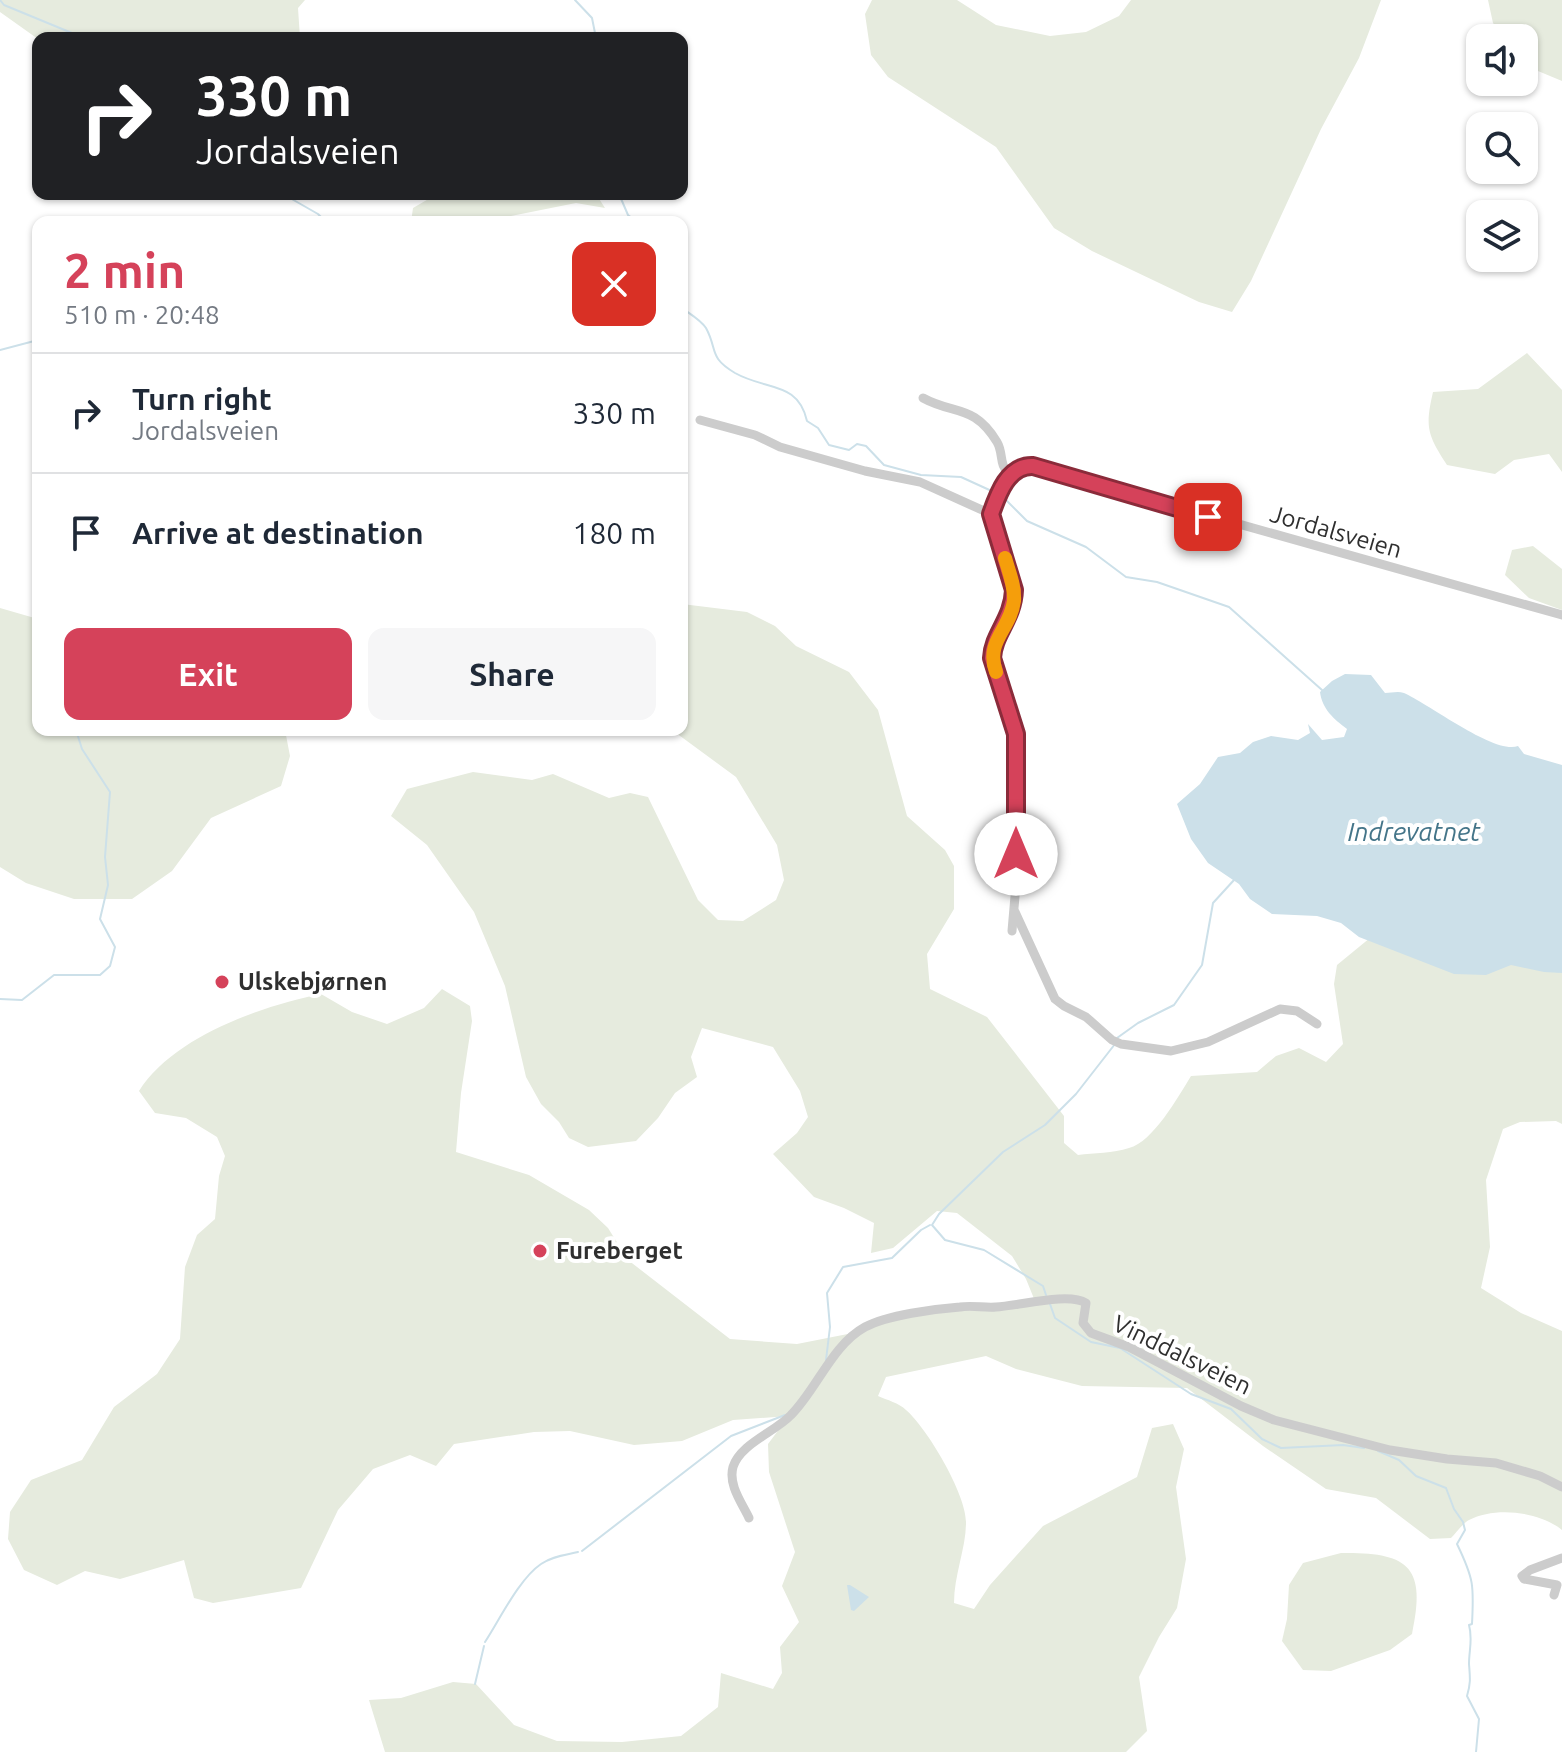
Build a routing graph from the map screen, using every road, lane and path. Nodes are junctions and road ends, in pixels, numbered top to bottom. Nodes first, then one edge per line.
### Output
1 (923, 398) dead end
2 (700, 420) dead end
3 (1010, 475) junction
4 (991, 514) junction
5 (1562, 615) edge
6 (1015, 912) junction
7 (1012, 931) dead end
8 (1317, 1024) dead end
9 (1562, 1487) edge
10 (749, 1518) dead end
11 (1562, 1558) edge
12 (1554, 1595) dead end

1 - 3 street
2 - 4 street
3 - 4 street
3 - 5 street, Jordalsveien
4 - 6 street
6 - 7 street
6 - 8 street
9 - 10 street, Vinddalsveien
11 - 12 street

